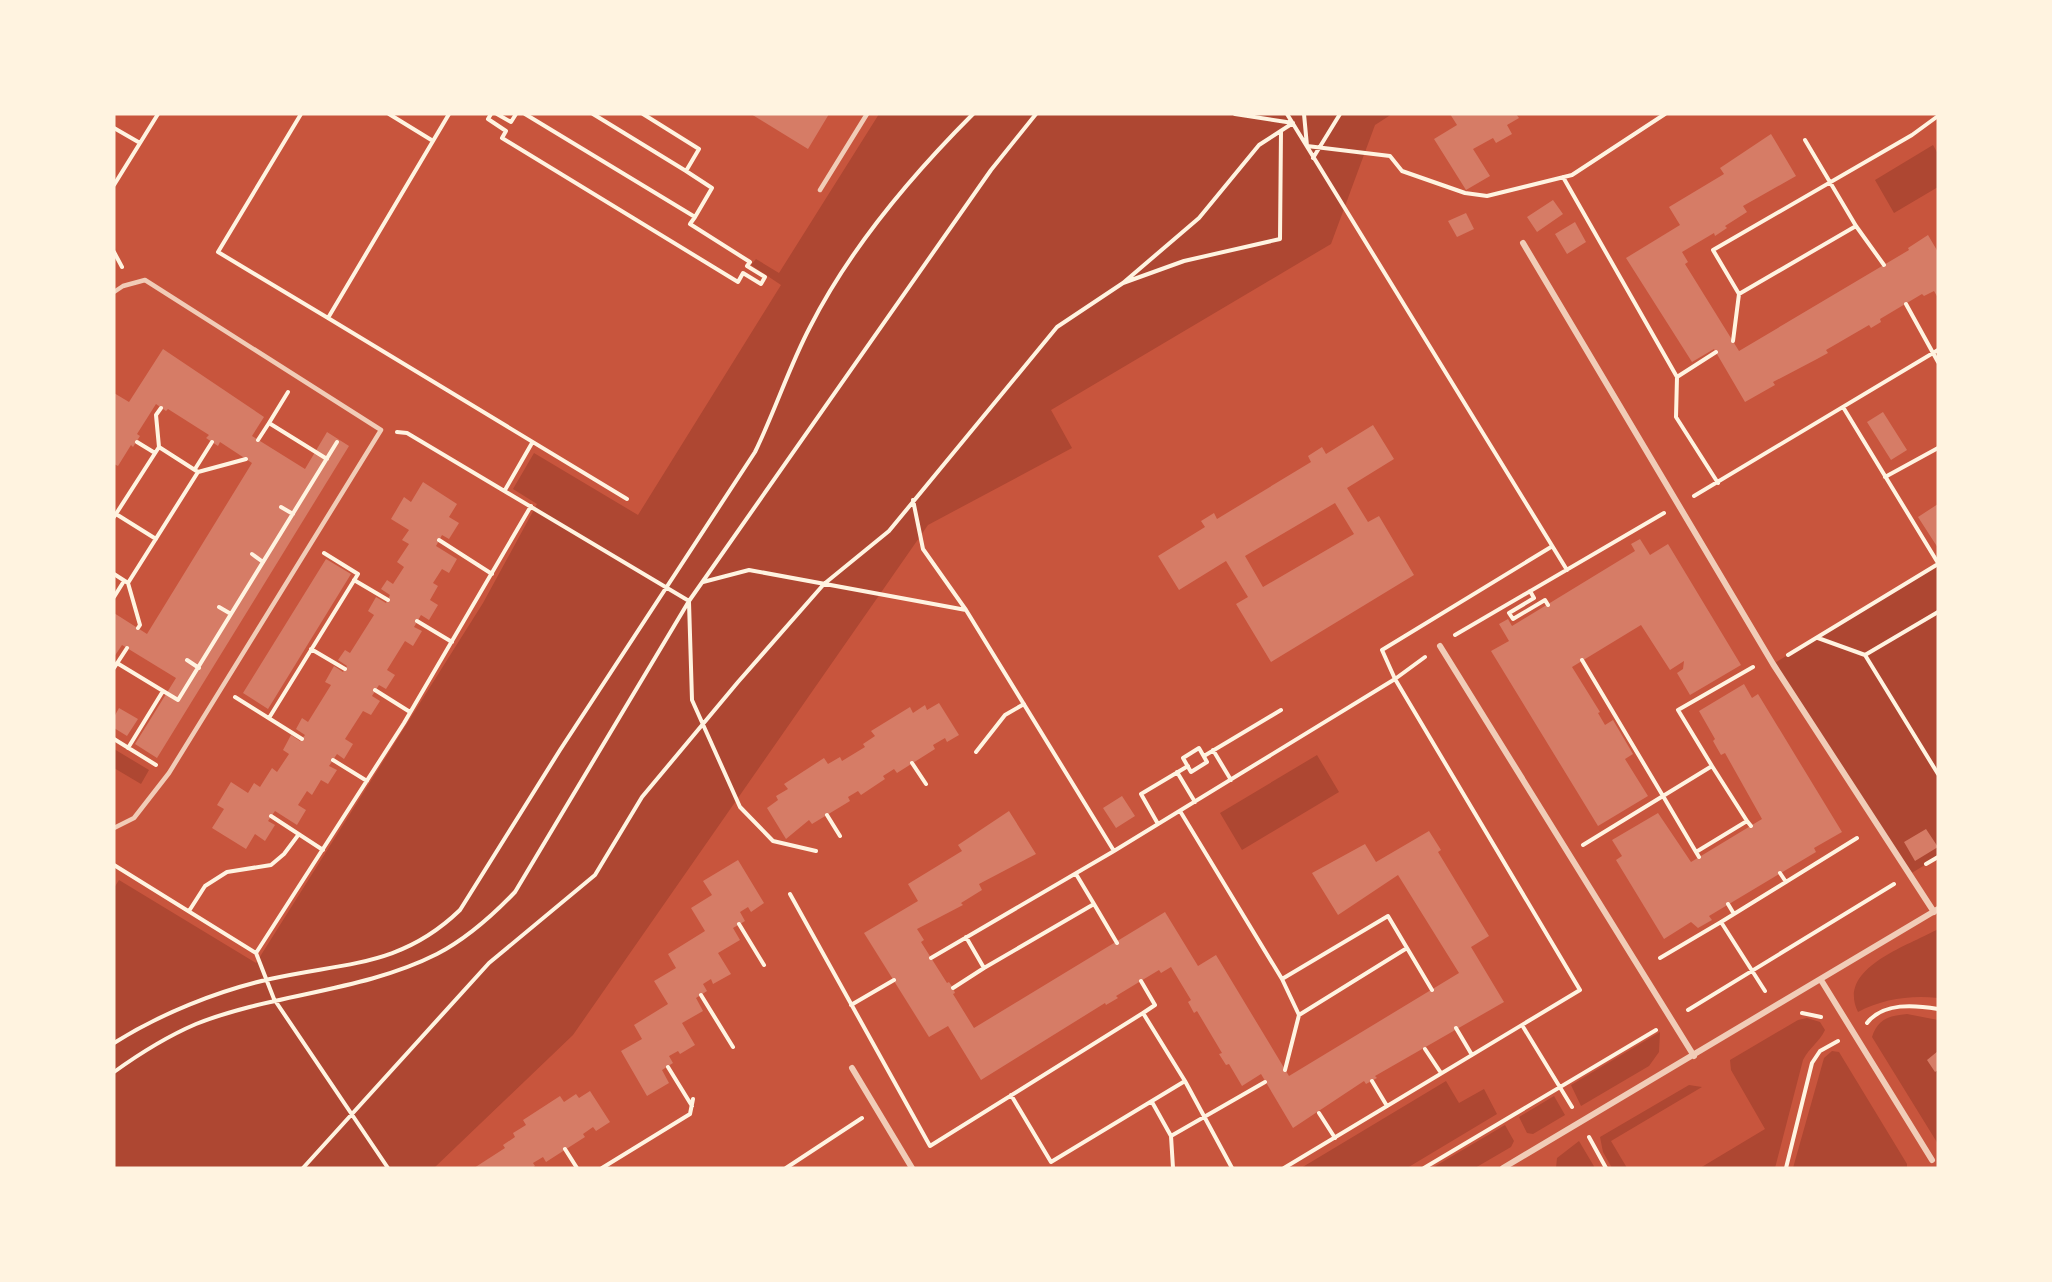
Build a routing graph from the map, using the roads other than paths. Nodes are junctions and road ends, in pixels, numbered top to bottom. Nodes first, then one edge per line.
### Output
1 (867, 114) edge
2 (820, 190) dead end
3 (1523, 243) dead end
4 (114, 292) edge
5 (1440, 646) dead end
6 (114, 828) edge
7 (1936, 910) edge
8 (1821, 980) junction
9 (1694, 1056) junction
10 (852, 1068) dead end
11 (1932, 1160) dead end
12 (912, 1168) edge
13 (1503, 1168) edge

1 - 2 lane
3 - 7 street
4 - 6 lane
5 - 9 street
7 - 8 street
8 - 9 street
8 - 11 street
9 - 13 street
10 - 12 street

